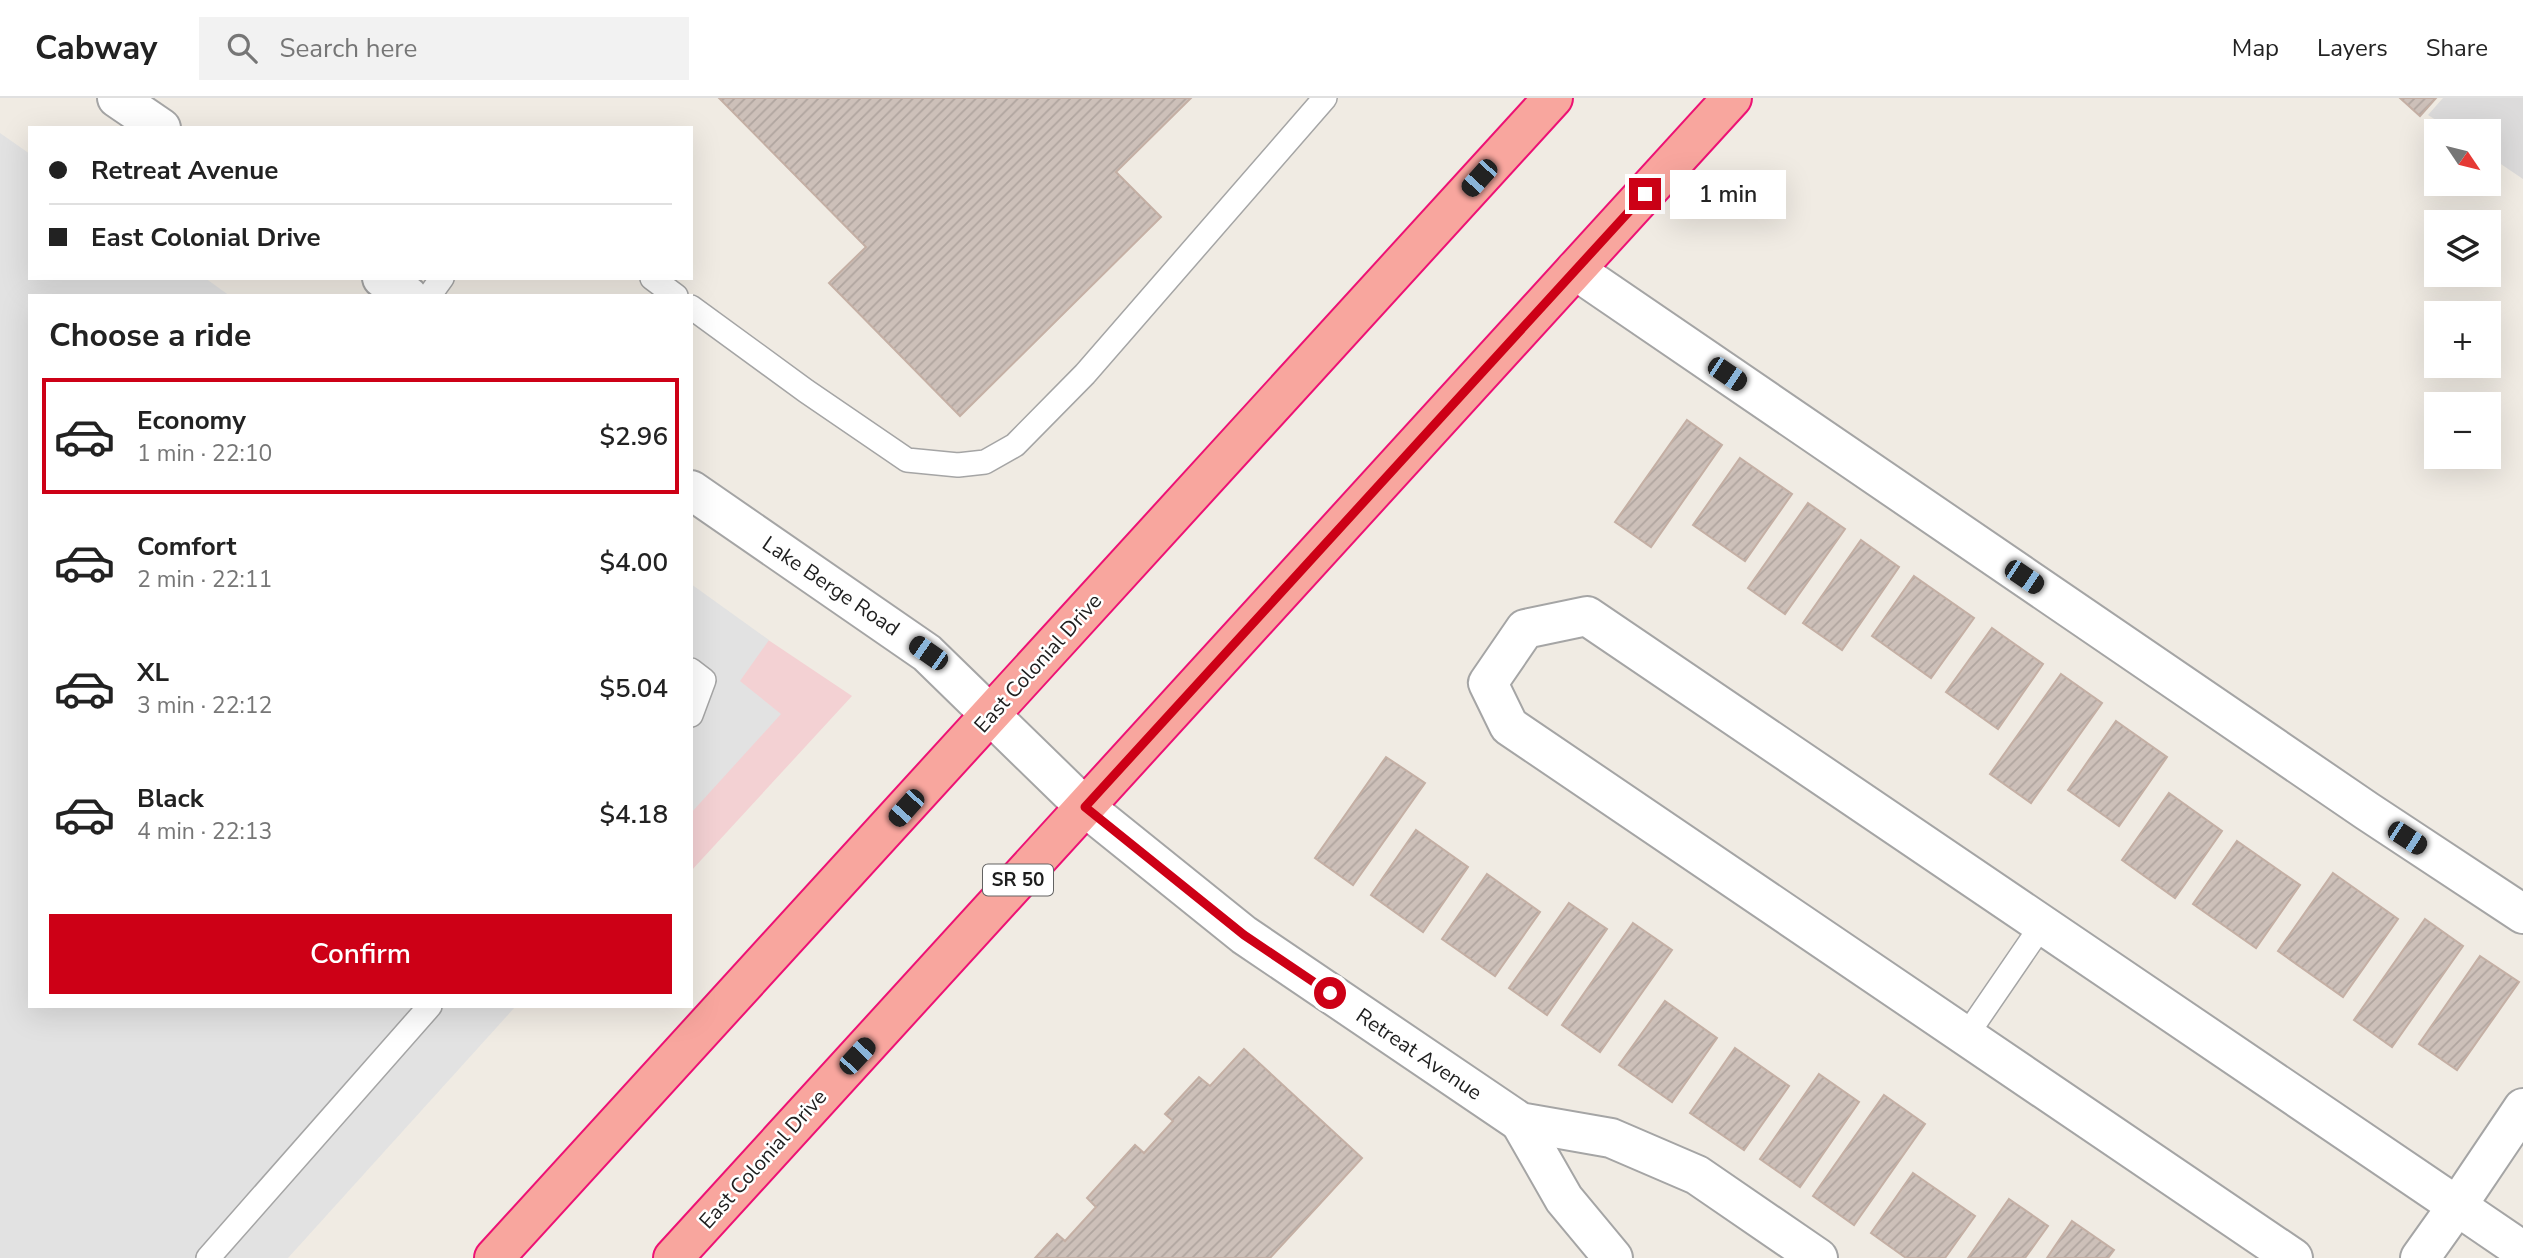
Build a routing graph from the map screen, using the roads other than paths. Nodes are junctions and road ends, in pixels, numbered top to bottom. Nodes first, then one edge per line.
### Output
1 (117, 98) edge
2 (1325, 98) edge
3 (1553, 98) edge
4 (1732, 98) edge
5 (158, 126) edge
6 (1575, 270) junction
7 (385, 280) edge
8 (655, 280) edge
9 (405, 294) edge
10 (673, 294) edge
11 (693, 308) edge
12 (693, 491) edge
13 (693, 672) edge
14 (693, 710) edge
15 (991, 715) junction
16 (1085, 807) junction
17 (2523, 914) edge
18 (2042, 925) junction
19 (428, 1008) edge
20 (1966, 1036) junction
21 (2523, 1108) edge
22 (1520, 1122) junction
23 (2457, 1206) junction
24 (2523, 1251) edge
25 (208, 1258) edge
26 (494, 1258) edge
27 (673, 1258) edge
28 (1614, 1258) edge
29 (1818, 1258) edge
30 (2293, 1258) edge
31 (2420, 1258) edge

1 - 5 street
2 - 11 lane
3 - 15 highway, East Colonial Drive
4 - 6 highway, East Colonial Drive / SR 50
6 - 16 highway, East Colonial Drive / SR 50
6 - 17 street
7 - 9 street
8 - 10 lane
12 - 15 street, Lake Berge Road
13 - 14 lane
15 - 16 street, Lake Berge Road
15 - 26 highway, East Colonial Drive
16 - 22 street, Retreat Avenue
16 - 27 highway, East Colonial Drive / SR 50
18 - 20 lane
18 - 20 street
18 - 23 street
19 - 25 lane
20 - 30 street
21 - 23 street
22 - 28 street, Retreat Avenue
22 - 29 street, Retreat Avenue
23 - 24 street
23 - 31 street

